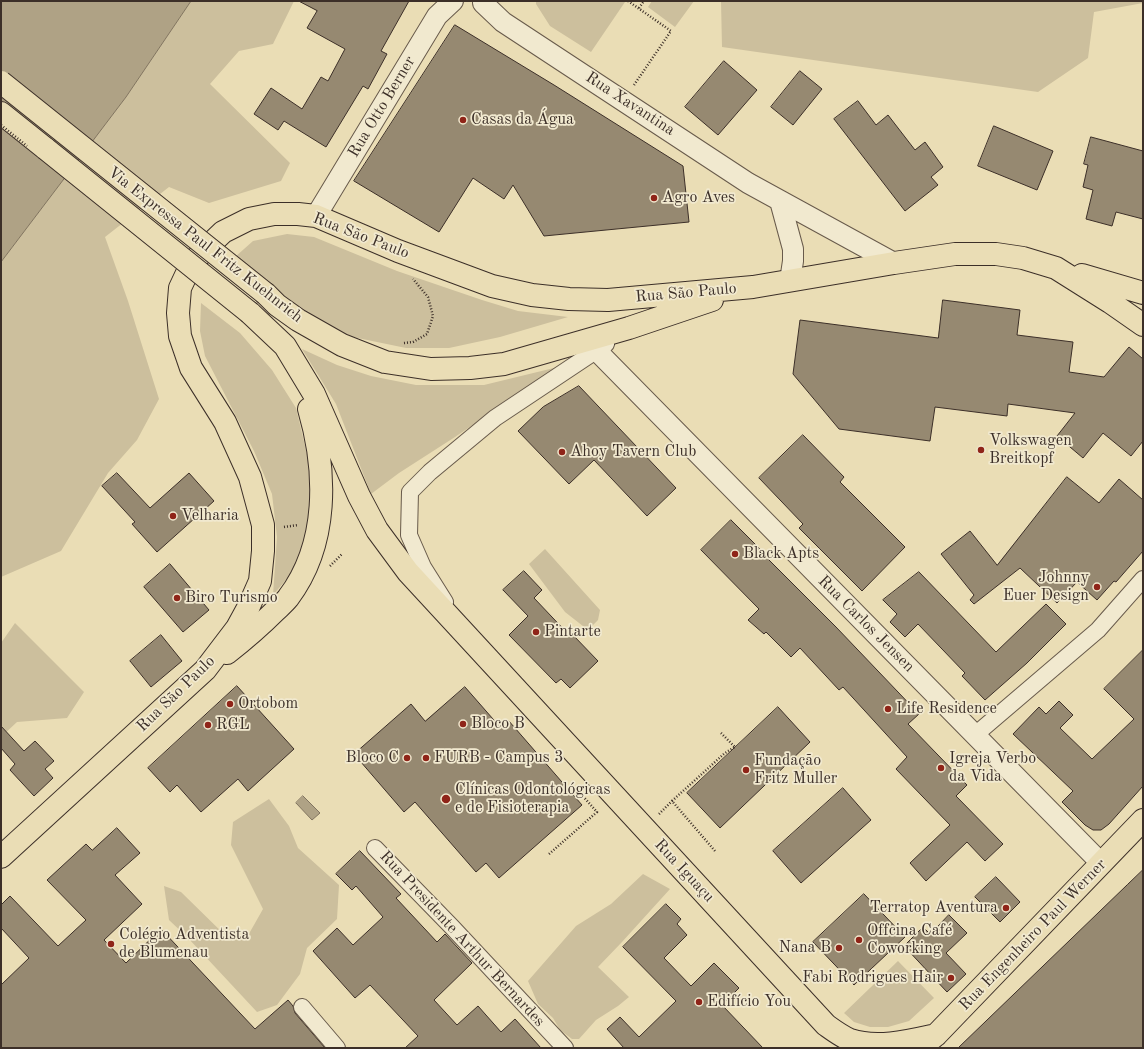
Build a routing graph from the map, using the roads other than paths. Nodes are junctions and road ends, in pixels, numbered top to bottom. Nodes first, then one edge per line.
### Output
1 (453, 1) edge
2 (458, 1) edge
3 (483, 2) edge
4 (1, 82) edge
5 (1, 112) edge
6 (780, 200) junction
7 (316, 216) junction
8 (894, 263) junction
9 (1056, 268) junction
10 (790, 281) junction
11 (753, 287) junction
12 (1143, 293) edge
13 (1143, 326) edge
14 (629, 328) junction
15 (285, 346) junction
16 (596, 350) junction
17 (1143, 579) edge
18 (463, 631) junction
19 (205, 670) junction
20 (975, 735) junction
21 (1143, 820) edge
22 (375, 848) dead end
23 (1, 857) edge
24 (1101, 863) junction
25 (302, 1007) dead end
26 (929, 1042) edge
27 (338, 1048) edge
28 (565, 1048) edge

1 - 7 street, Rua Otto Berner
2 - 3 street
3 - 6 street, Rua Xavantina
4 - 14 main road, Via Expressa Paul Fritz Kuehnrich, bridge
5 - 15 main road, Via Expressa Paul Fritz Kuehnrich, bridge
6 - 8 street, Rua Xavantina
6 - 10 street
7 - 11 main road, Rua São Paulo
7 - 19 main road, Rua São Paulo
8 - 9 main road, Rua São Paulo
8 - 10 main road, Rua São Paulo
9 - 12 main road
9 - 13 main road, Rua São Paulo
10 - 11 main road, Rua São Paulo
11 - 14 main road, Via Expressa Paul Fritz Kuehnrich
14 - 16 street, Rua São Paulo
15 - 18 main road, Via Expressa Paul Fritz Kuehnrich
15 - 19 main road
16 - 18 street, Rua São Paulo
16 - 20 street, Rua Carlos Jensen
17 - 20 street
18 - 26 main road, Rua Iguaçu
19 - 23 main road, Rua São Paulo
20 - 24 street, Rua Carlos Jensen
21 - 24 main road, Rua Engenheiro Paul Werner
22 - 28 street, Rua Presidente Arthur Bernardes
24 - 26 main road, Rua Engenheiro Paul Werner
25 - 27 street

